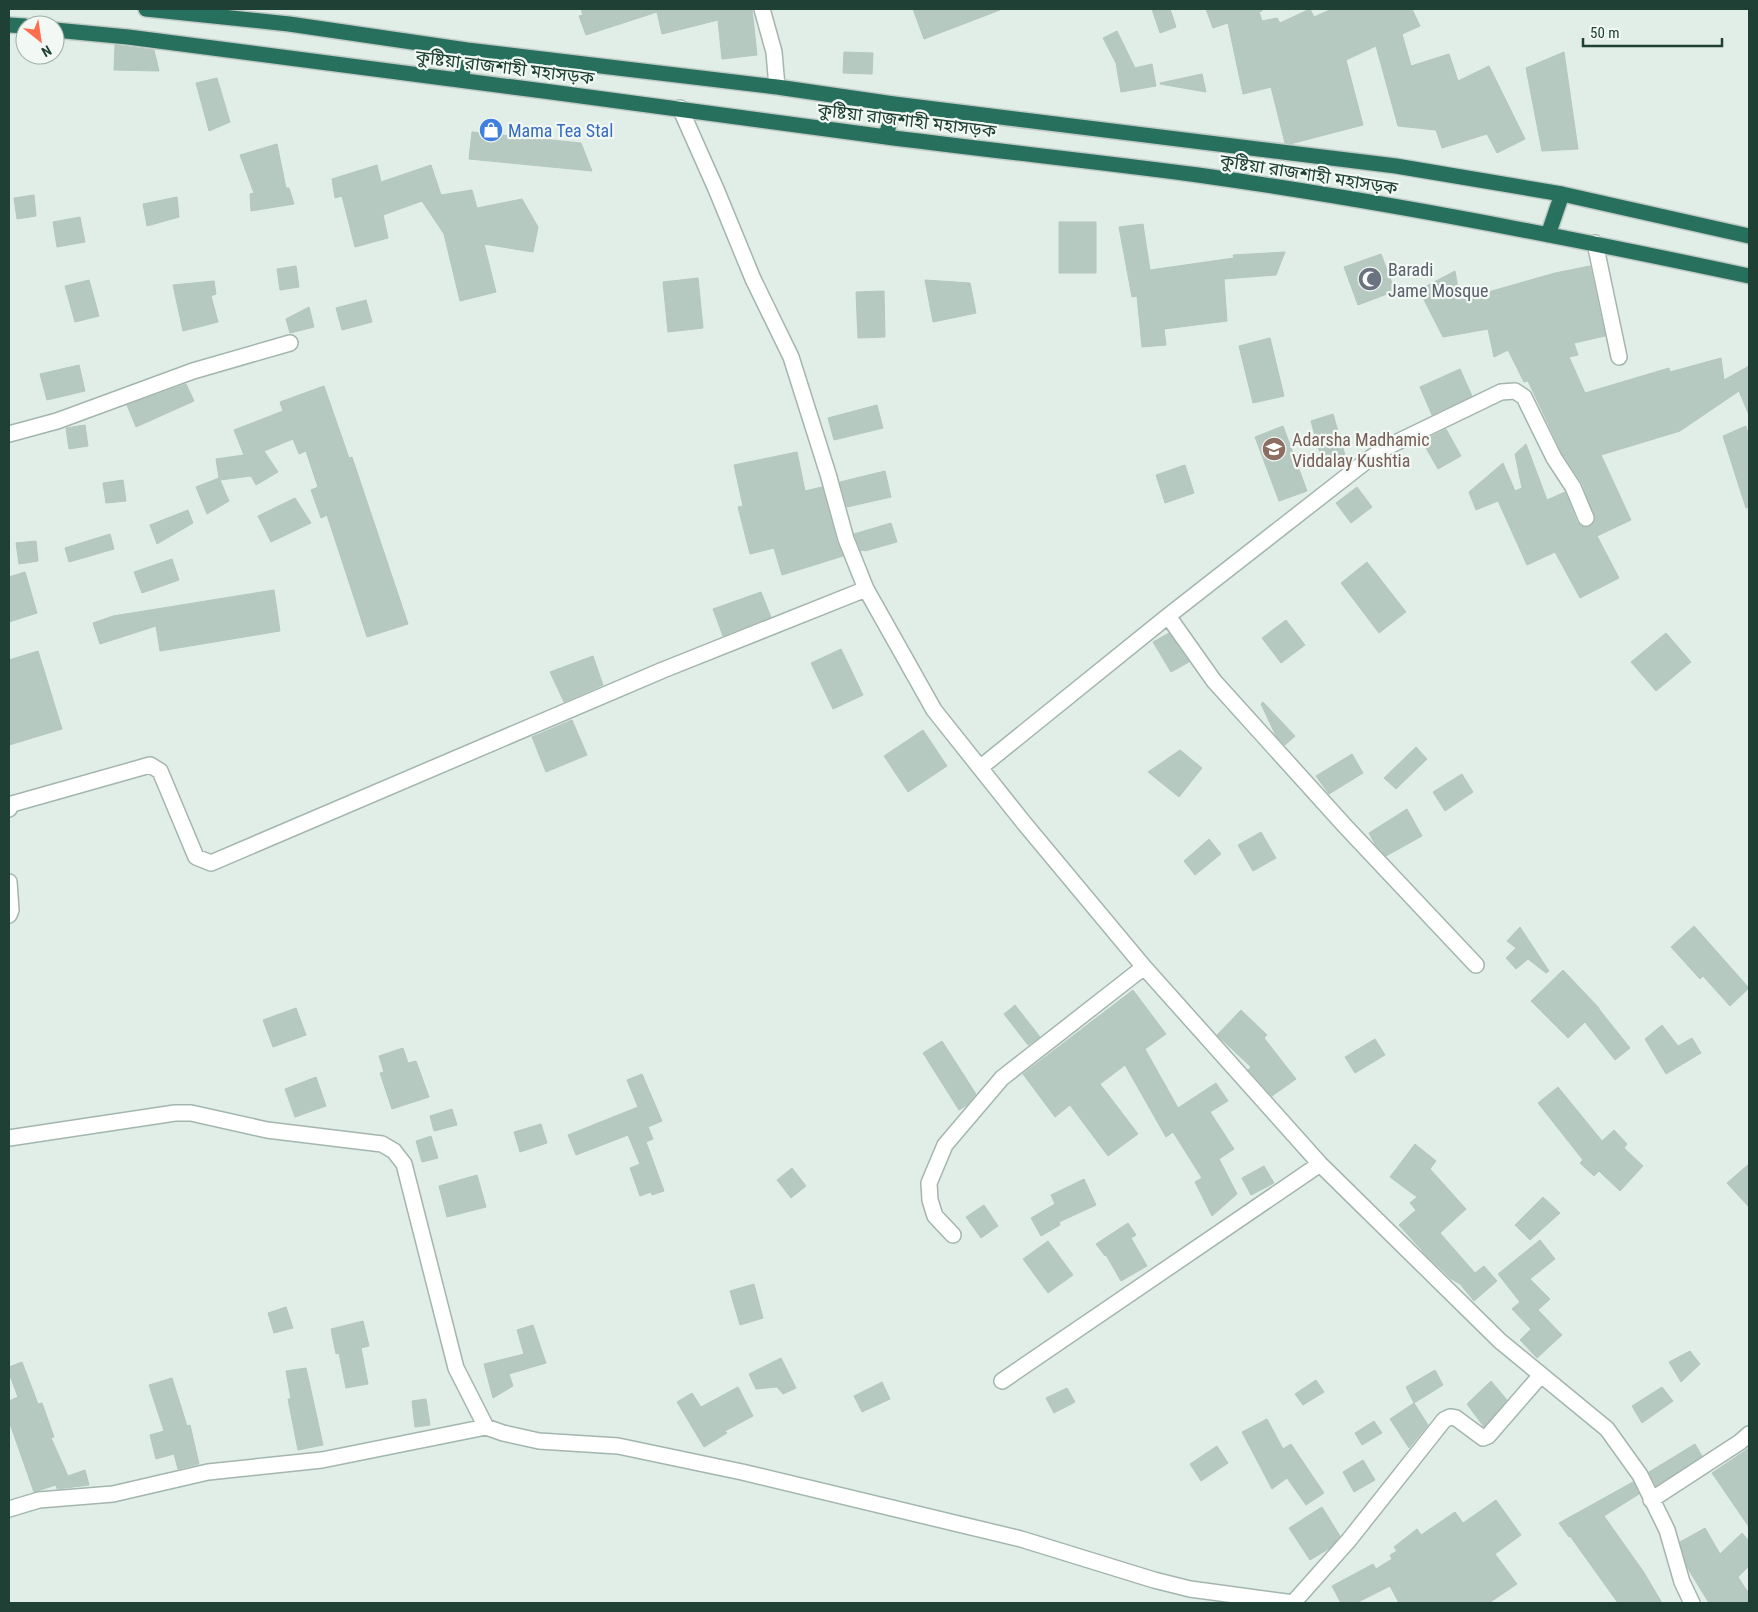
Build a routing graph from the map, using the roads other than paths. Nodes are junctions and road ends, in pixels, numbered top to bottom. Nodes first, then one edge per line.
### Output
1 (146, 9) edge
2 (762, 9) edge
3 (65, 31) edge
4 (468, 50) junction
5 (461, 80) junction
6 (777, 87) junction
7 (894, 104) junction
8 (680, 108) junction
9 (886, 137) junction
10 (1562, 194) junction
11 (1548, 235) junction
12 (1749, 236) edge
13 (1594, 243) junction
14 (1749, 276) edge
15 (290, 343) dead end
16 (1619, 357) dead end
17 (9, 434) edge
18 (1586, 518) dead end
19 (866, 589) junction
20 (1168, 616) junction
21 (981, 767) junction
22 (9, 809) edge
23 (9, 882) edge
24 (9, 915) edge
25 (1476, 965) dead end
26 (1144, 967) junction
27 (9, 1138) edge
28 (1320, 1164) junction
29 (953, 1235) dead end
30 (1541, 1375) junction
31 (1002, 1381) dead end
32 (486, 1426) junction
33 (1749, 1434) edge
34 (1651, 1500) junction
35 (9, 1509) edge
36 (1293, 1603) edge
37 (1692, 1603) edge

1 - 4 highway, কুষ্টিয়া রাজশাহী মহাসড়ক
2 - 6 street
3 - 5 highway, কুষ্টিয়া রাজশাহী মহাসড়ক
4 - 5 highway
4 - 6 highway, কুষ্টিয়া রাজশাহী মহাসড়ক
5 - 8 highway, কুষ্টিয়া রাজশাহী মহাসড়ক
6 - 7 highway, কুষ্টিয়া রাজশাহী মহাসড়ক
7 - 9 highway
7 - 10 highway, কুষ্টিয়া রাজশাহী মহাসড়ক
8 - 9 highway, কুষ্টিয়া রাজশাহী মহাসড়ক
8 - 19 street
9 - 11 highway, কুষ্টিয়া রাজশাহী মহাসড়ক
10 - 11 highway
10 - 12 highway, কুষ্টিয়া রাজশাহী মহাসড়ক
11 - 13 highway, কুষ্টিয়া রাজশাহী মহাসড়ক
13 - 14 highway, কুষ্টিয়া রাজশাহী মহাসড়ক
13 - 16 street
15 - 17 street
18 - 20 street
19 - 21 street
19 - 22 street
20 - 21 street
20 - 25 street
21 - 26 street
23 - 24 street
26 - 28 street
26 - 29 street
27 - 32 street
28 - 30 street
28 - 31 street
30 - 34 street
30 - 36 street
32 - 35 street
32 - 36 street
33 - 34 street
34 - 37 street

